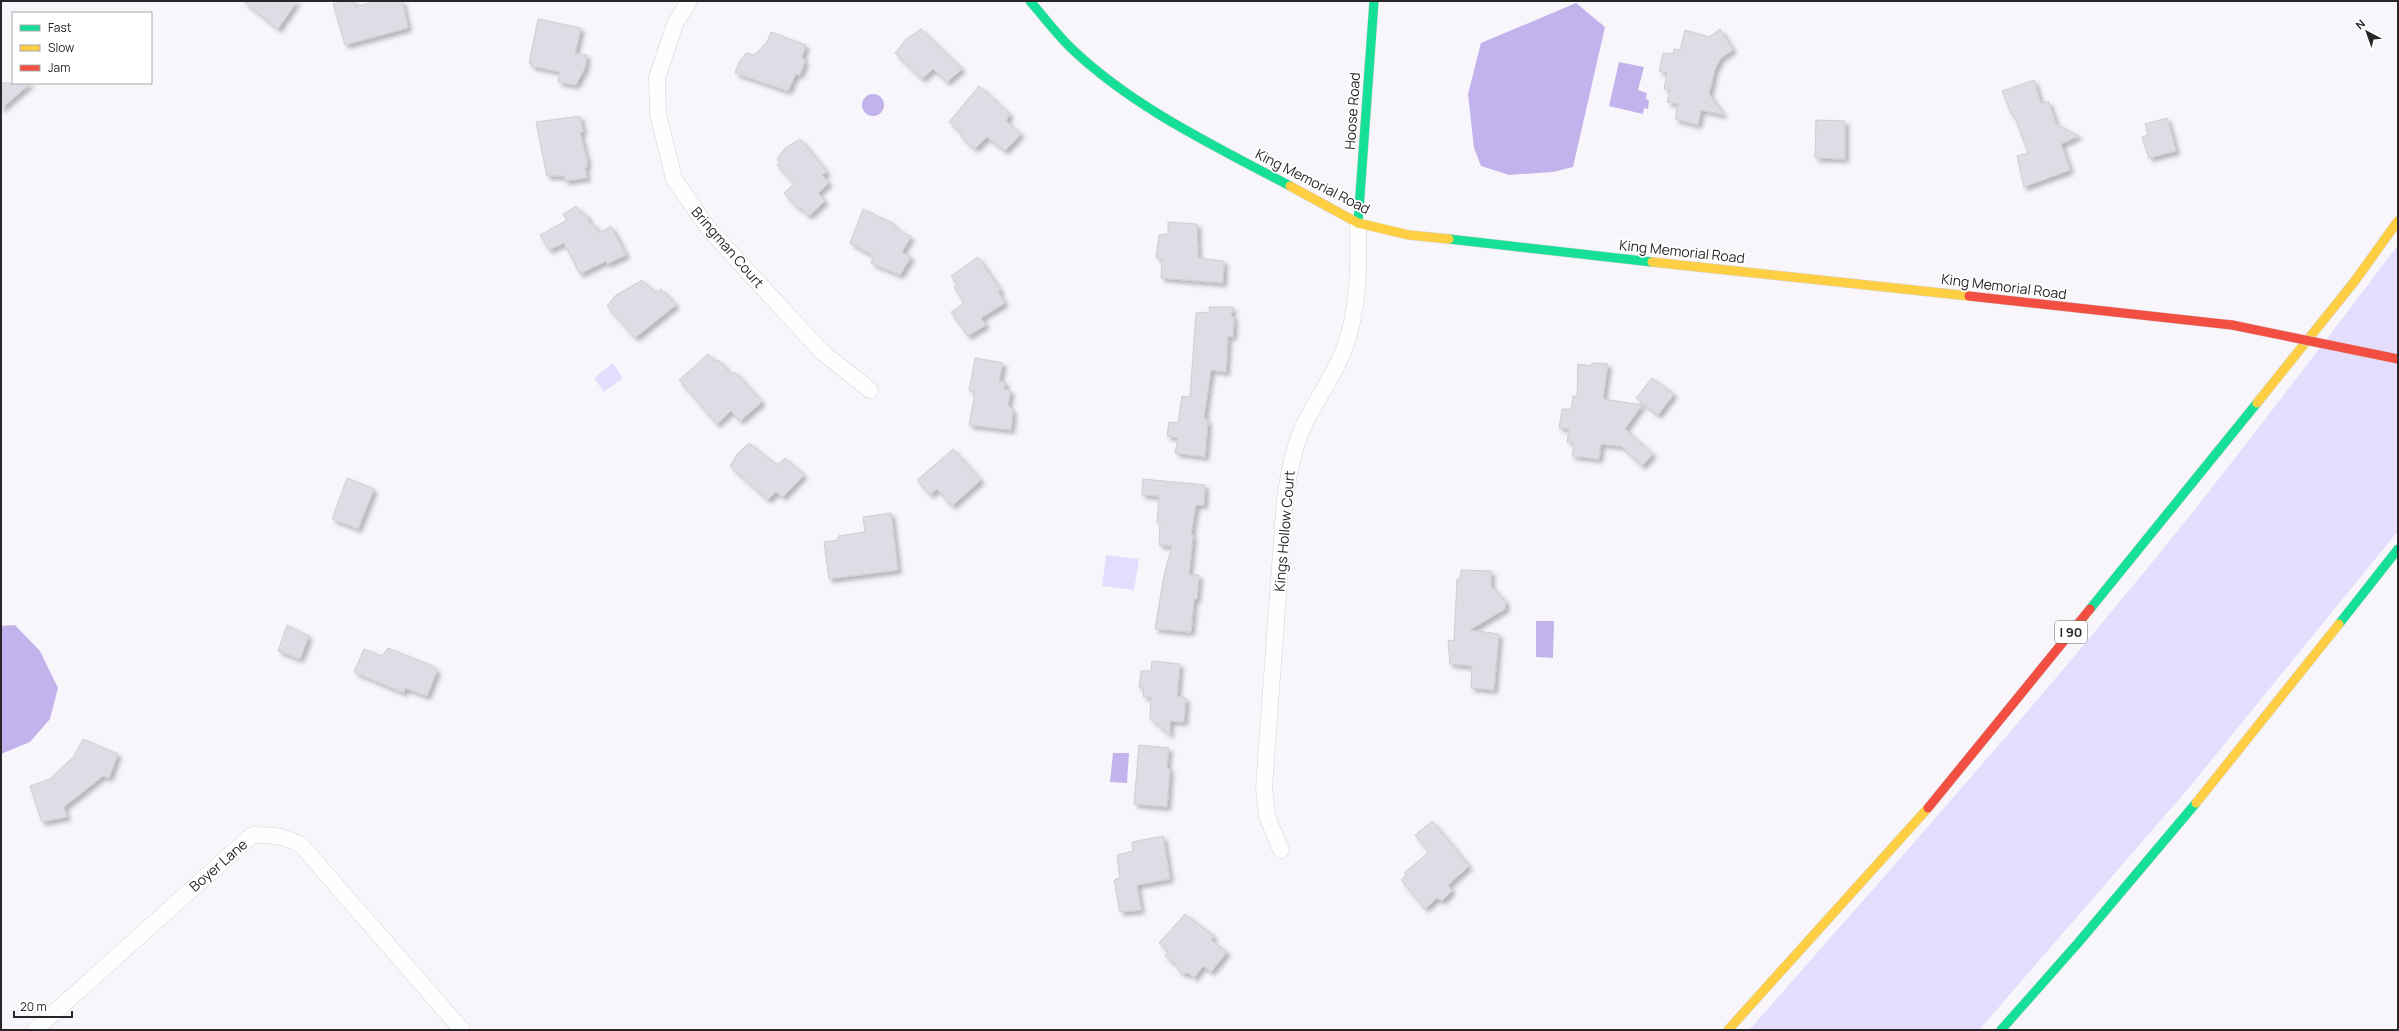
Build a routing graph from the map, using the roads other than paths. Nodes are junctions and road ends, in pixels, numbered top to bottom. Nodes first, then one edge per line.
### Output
1 (688, 1) edge
2 (1030, 1) edge
3 (1374, 1) edge
4 (2398, 221) edge
5 (1358, 223) junction
6 (2398, 359) edge
7 (870, 390) dead end
8 (2398, 549) edge
9 (1281, 850) dead end
10 (35, 1030) edge
11 (462, 1030) edge
12 (1728, 1030) edge
13 (2001, 1030) edge

1 - 7 street, Bringman Court
2 - 5 main road, King Memorial Road
3 - 5 main road, Hoose Road
4 - 12 main road, I 90
5 - 6 main road, King Memorial Road, bridge
5 - 9 street, Kings Hollow Court
8 - 13 main road
10 - 11 street, Boyer Lane

